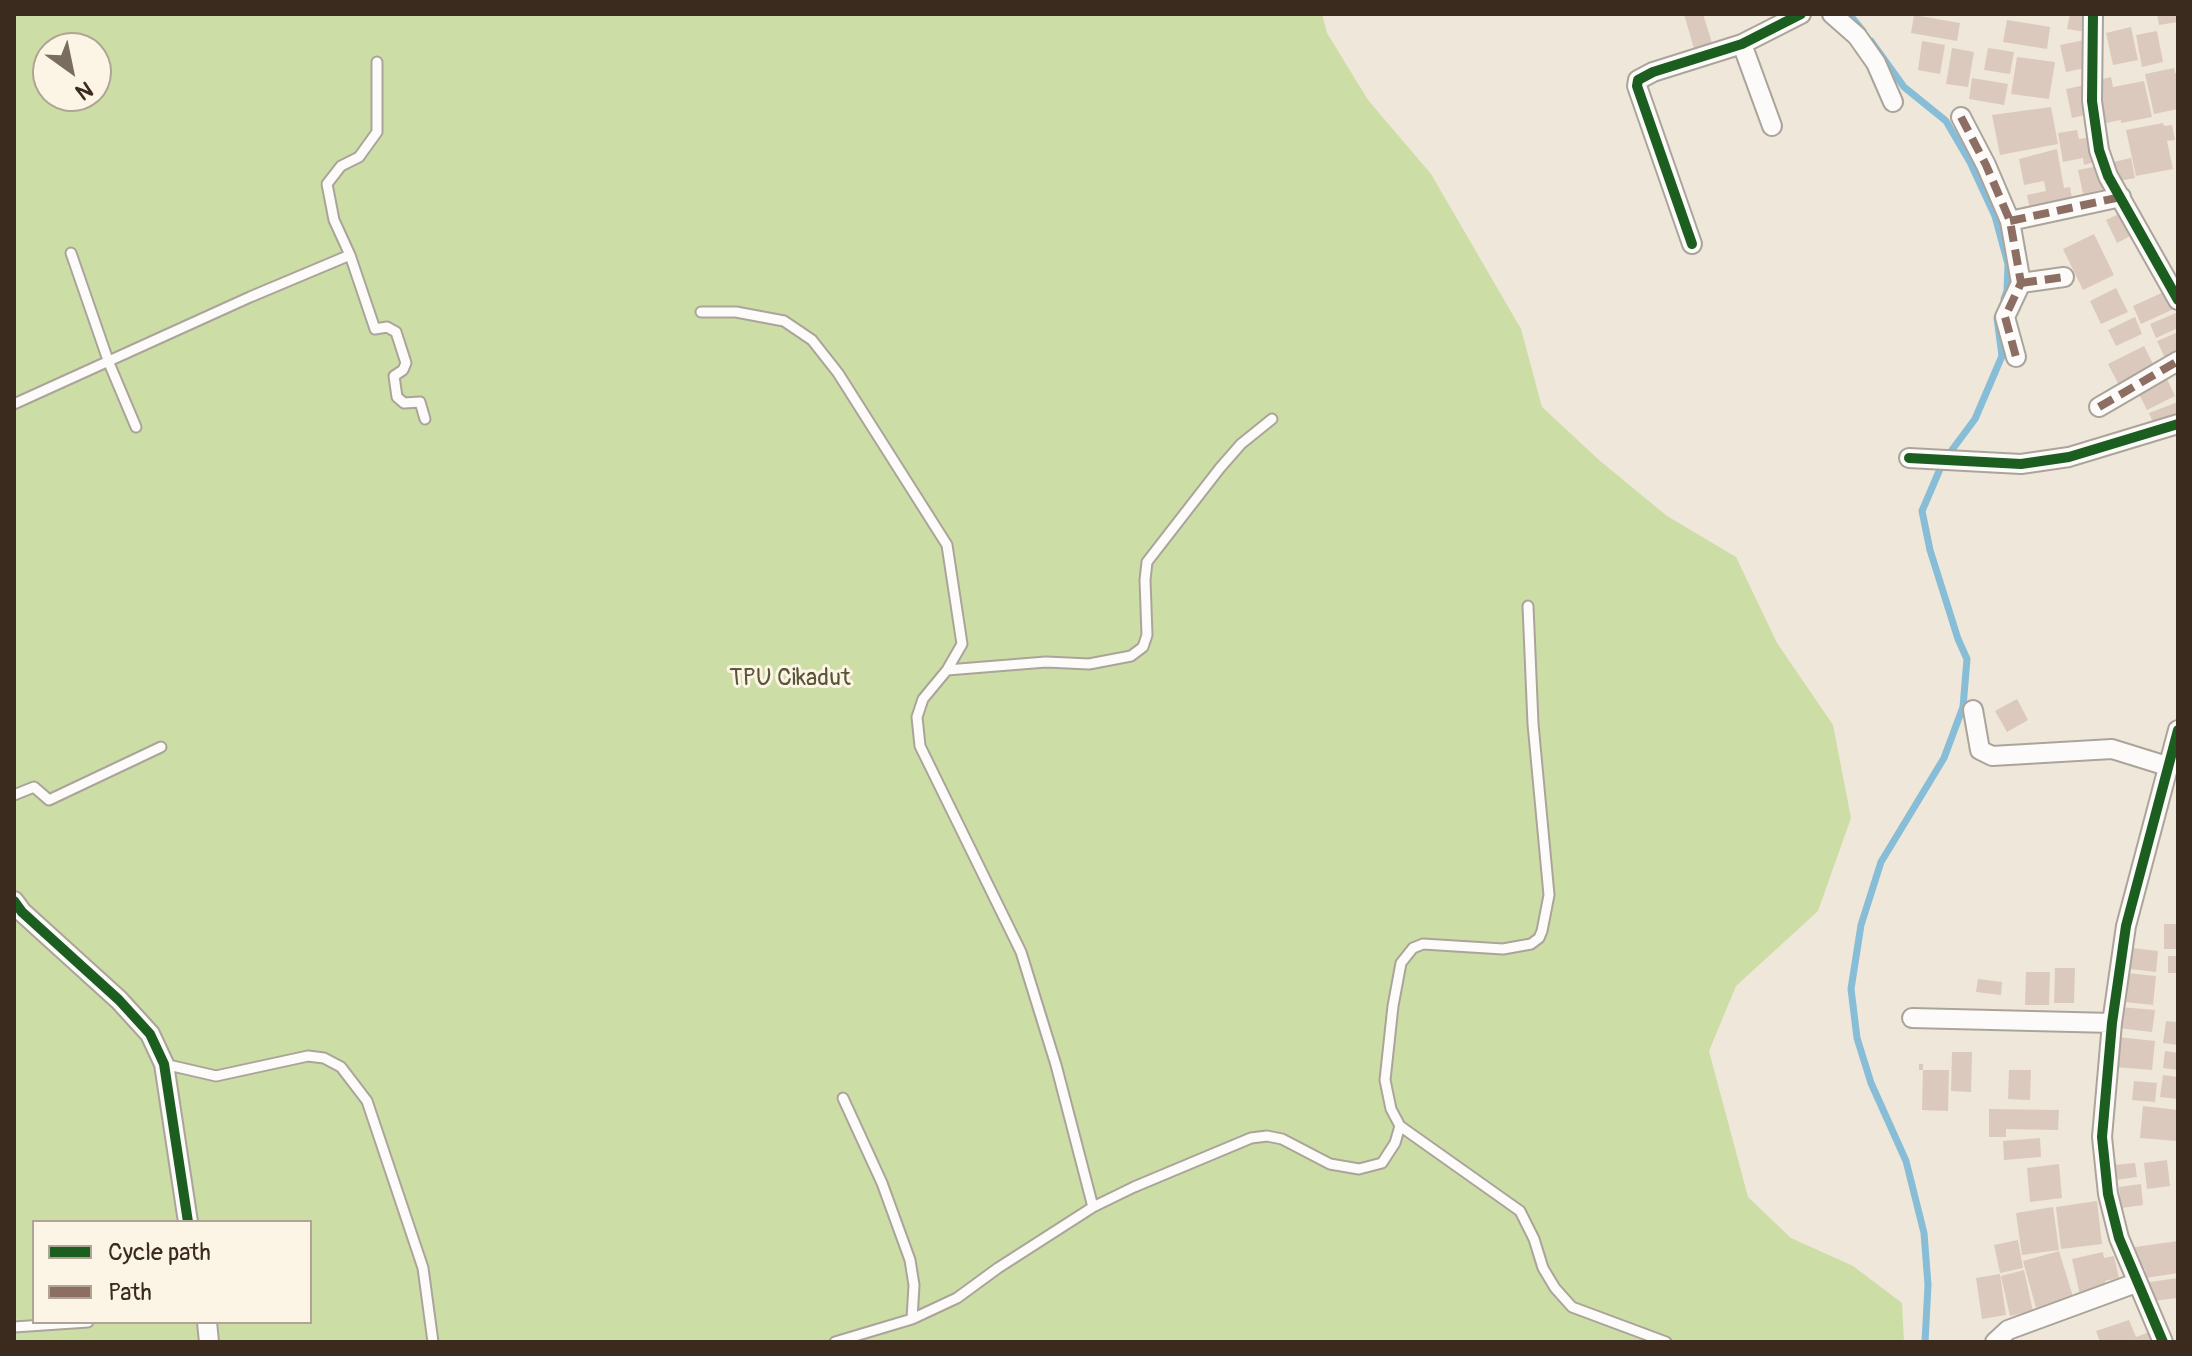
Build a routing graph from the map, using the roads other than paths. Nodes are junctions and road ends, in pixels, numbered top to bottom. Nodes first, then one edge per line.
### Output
1 (1801, 14) edge
2 (1832, 14) edge
3 (2093, 14) edge
4 (1742, 44) junction
5 (377, 62) dead end
6 (1893, 102) dead end
7 (1961, 117) dead end
8 (1772, 126) dead end
9 (2121, 197) junction
10 (2010, 221) junction
11 (1692, 244) dead end
12 (71, 253) dead end
13 (350, 255) junction
14 (2064, 277) dead end
15 (2021, 283) junction
16 (2178, 300) edge
17 (701, 312) dead end
18 (2016, 357) dead end
19 (2178, 361) edge
20 (109, 363) junction
21 (14, 404) edge
22 (2099, 407) dead end
23 (425, 419) dead end
24 (1272, 419) dead end
25 (2178, 424) edge
26 (136, 427) dead end
27 (1909, 458) dead end
28 (1528, 606) dead end
29 (947, 670) junction
30 (1973, 710) dead end
31 (2178, 730) edge
32 (161, 747) dead end
33 (2170, 767) junction
34 (14, 795) edge
35 (14, 901) edge
36 (1912, 1018) dead end
37 (2112, 1023) junction
38 (164, 1064) junction
39 (843, 1098) dead end
40 (1400, 1126) junction
41 (1093, 1207) junction
42 (188, 1220) edge
43 (2136, 1283) junction
44 (912, 1319) junction
45 (58, 1324) edge
46 (14, 1327) edge
47 (433, 1342) edge
48 (835, 1342) edge
49 (1666, 1342) edge
50 (1995, 1342) edge
51 (2163, 1342) edge

1 - 4 street
2 - 6 street
3 - 9 street
4 - 8 street
4 - 11 street
5 - 13 lane
7 - 10 street
9 - 10 street
9 - 16 street
10 - 15 street
12 - 20 lane
13 - 20 lane
13 - 23 lane
14 - 15 street
15 - 18 street
17 - 29 lane
19 - 22 street
20 - 21 lane
20 - 26 lane
24 - 29 lane
25 - 27 street
28 - 40 lane
29 - 41 lane
30 - 33 street
31 - 33 street
32 - 34 lane
33 - 37 street
35 - 38 street
36 - 37 street
37 - 43 street
38 - 42 street
38 - 47 lane
39 - 44 lane
40 - 41 lane
40 - 49 lane
41 - 44 lane
43 - 50 street
43 - 51 street
44 - 48 lane
45 - 46 lane

